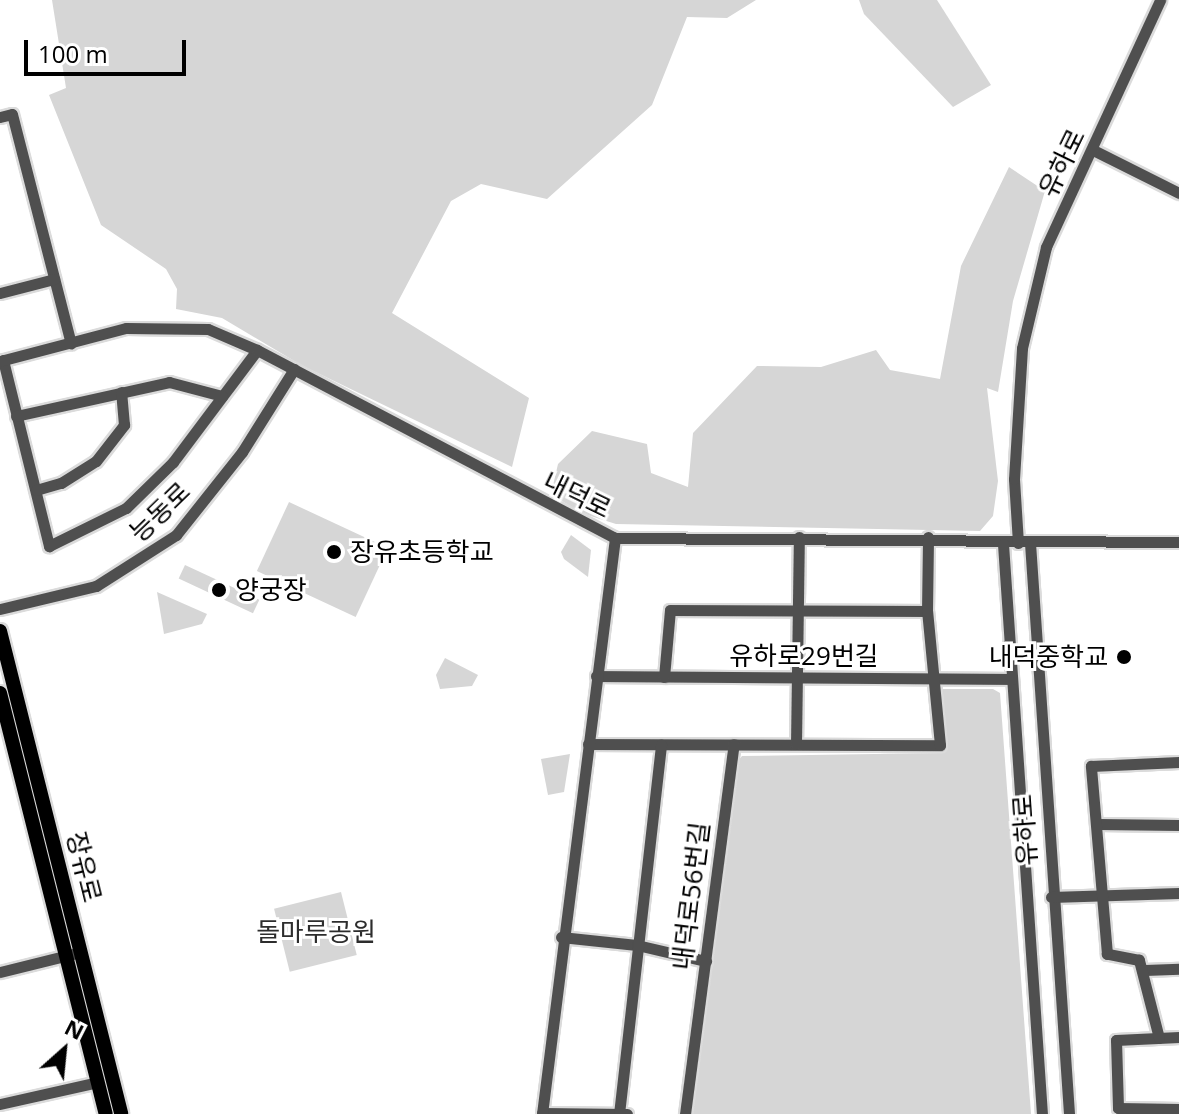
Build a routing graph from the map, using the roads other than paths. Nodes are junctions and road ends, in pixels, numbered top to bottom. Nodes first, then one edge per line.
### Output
1 (1160, 0) edge
2 (0, 117) edge
3 (1093, 150) junction
4 (1179, 193) edge
5 (54, 279) junction
6 (0, 293) edge
7 (71, 344) junction
8 (257, 350) junction
9 (1, 361) edge
10 (294, 369) junction
11 (121, 392) junction
12 (222, 396) junction
13 (16, 416) junction
14 (36, 490) junction
15 (799, 537) junction
16 (928, 537) junction
17 (615, 538) junction
18 (1179, 542) edge
19 (1024, 543) junction
20 (1003, 544) junction
21 (0, 609) edge
22 (796, 611) junction
23 (927, 611) junction
24 (0, 631) edge
25 (596, 676) junction
26 (664, 677) junction
27 (796, 678) junction
28 (934, 679) junction
29 (1012, 679) junction
30 (0, 693) edge
31 (588, 744) junction
32 (661, 744) junction
33 (734, 744) junction
34 (796, 744) junction
35 (1179, 762) edge
36 (1098, 824) junction
37 (1179, 825) edge
38 (1179, 893) edge
39 (1100, 894) junction
40 (1051, 897) junction
41 (561, 937) junction
42 (637, 945) junction
43 (74, 954) junction
44 (706, 961) junction
45 (1179, 969) edge
46 (1145, 970) junction
47 (0, 972) edge
48 (1179, 1037) edge
49 (1159, 1038) junction
50 (98, 1082) junction
51 (0, 1104) edge
52 (1179, 1109) edge
53 (106, 1114) edge
54 (121, 1114) edge
55 (542, 1114) edge
56 (619, 1114) edge
57 (627, 1114) edge
58 (685, 1114) edge
59 (1042, 1114) edge
60 (1069, 1114) edge

1 - 3 street, 유하로
2 - 5 street
3 - 4 street
3 - 19 street, 유하로
5 - 6 street
5 - 7 street
7 - 8 street, 내덕로
7 - 9 street, 내덕로
8 - 10 street, 내덕로
8 - 12 street
9 - 13 street
10 - 17 street, 내덕로
10 - 21 street, 능동로
11 - 12 street
11 - 13 street
11 - 14 street
12 - 14 street
13 - 14 street
15 - 16 street, 내덕로
15 - 17 street, 내덕로
15 - 22 street
16 - 20 street, 내덕로
16 - 23 street
17 - 25 street
18 - 19 street, 내덕로
19 - 20 street, 내덕로
19 - 40 street, 유하로
20 - 29 street, 유하로
22 - 23 street
22 - 26 street
22 - 27 street
23 - 28 street
24 - 43 main road, 장유로
25 - 26 street, 유하로29번길
25 - 31 street
26 - 27 street, 유하로29번길
27 - 28 street, 유하로29번길
27 - 34 street
28 - 29 street, 유하로29번길
28 - 34 street
29 - 59 street, 유하로
30 - 43 main road, 장유로
31 - 32 street
31 - 41 street
32 - 33 street
32 - 42 street
33 - 34 street
33 - 44 street, 내덕로56번길
35 - 36 street
36 - 37 street
36 - 39 street
38 - 39 street
39 - 40 street
39 - 46 street
40 - 60 street, 유하로
41 - 42 street
41 - 55 street
42 - 44 street
42 - 56 street
43 - 47 street
43 - 50 main road, 장유로
43 - 54 main road, 장유로
44 - 58 street, 내덕로56번길
45 - 46 street
46 - 49 street
48 - 49 street
49 - 52 street
50 - 51 street
50 - 53 main road, 장유로
55 - 56 street
56 - 57 street

